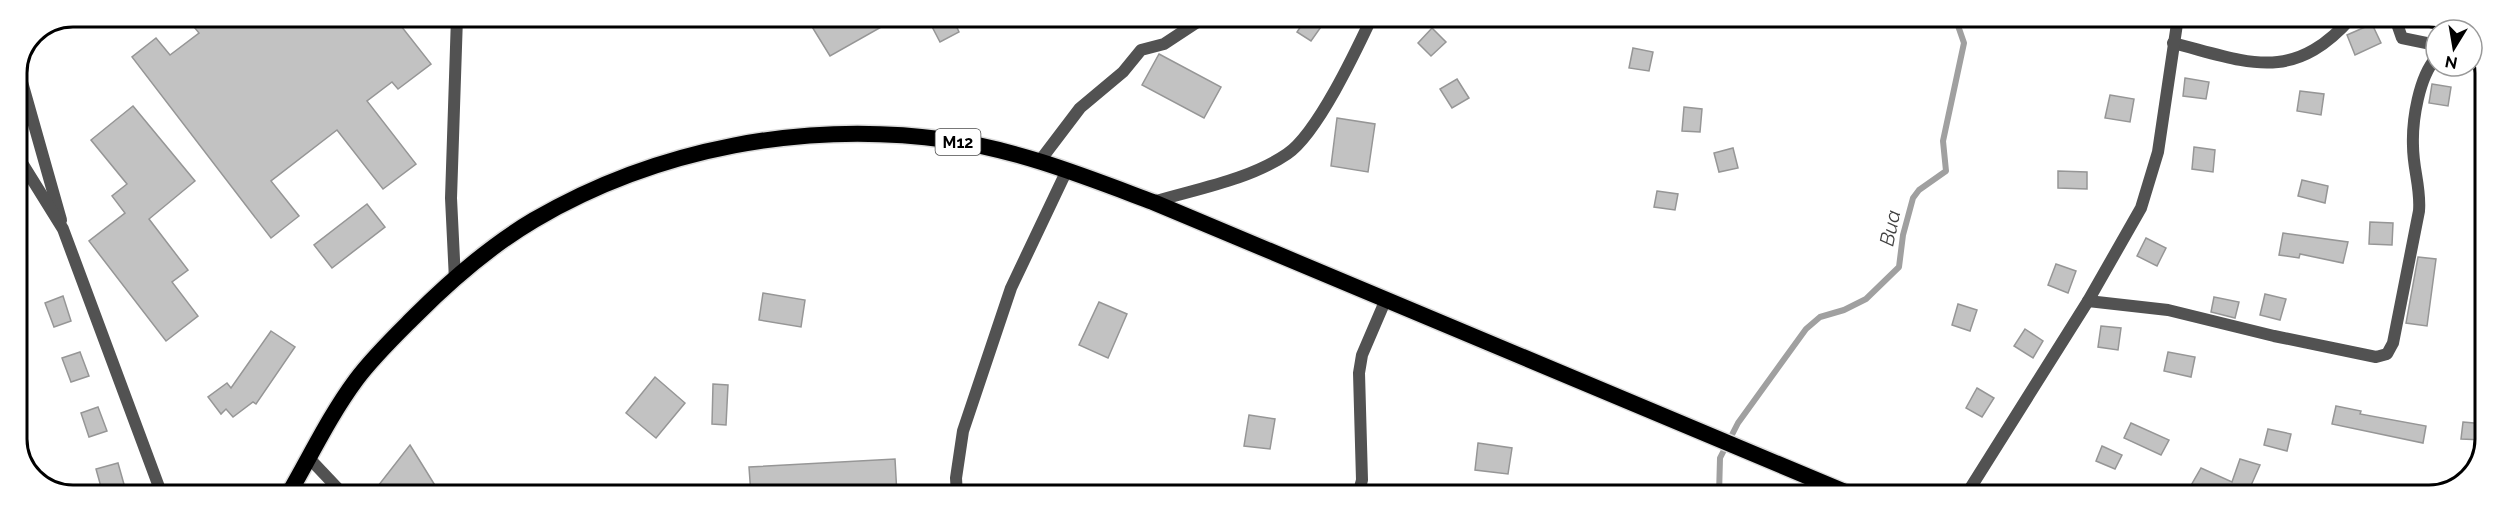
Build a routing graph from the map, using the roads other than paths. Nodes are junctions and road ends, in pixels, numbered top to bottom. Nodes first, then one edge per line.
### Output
1 (457, 27) edge
2 (1190, 27) edge
3 (1367, 27) edge
4 (2176, 27) edge
5 (2342, 27) edge
6 (2398, 27) edge
7 (2173, 43) junction
8 (2424, 44) edge
9 (2424, 76) edge
10 (27, 98) edge
11 (1039, 162) junction
12 (1067, 170) junction
13 (27, 171) edge
14 (1153, 202) junction
15 (63, 229) junction
16 (455, 280) junction
17 (1386, 298) junction
18 (2088, 301) junction
19 (309, 458) junction
20 (158, 485) edge
21 (294, 485) edge
22 (335, 485) edge
23 (956, 485) edge
24 (1361, 485) edge
25 (1828, 485) edge
26 (1972, 485) edge

1 - 16 street
2 - 11 street
3 - 14 street
4 - 7 street
5 - 7 street
6 - 8 street
7 - 18 street
9 - 18 street
10 - 15 street
11 - 12 highway, M12
11 - 16 highway, M12
12 - 14 highway, M12
12 - 23 street
13 - 15 street
14 - 17 highway, M12
15 - 20 street
16 - 19 highway, M12
17 - 24 street
17 - 25 highway, M12
18 - 26 street
19 - 21 highway, M12
19 - 22 street

